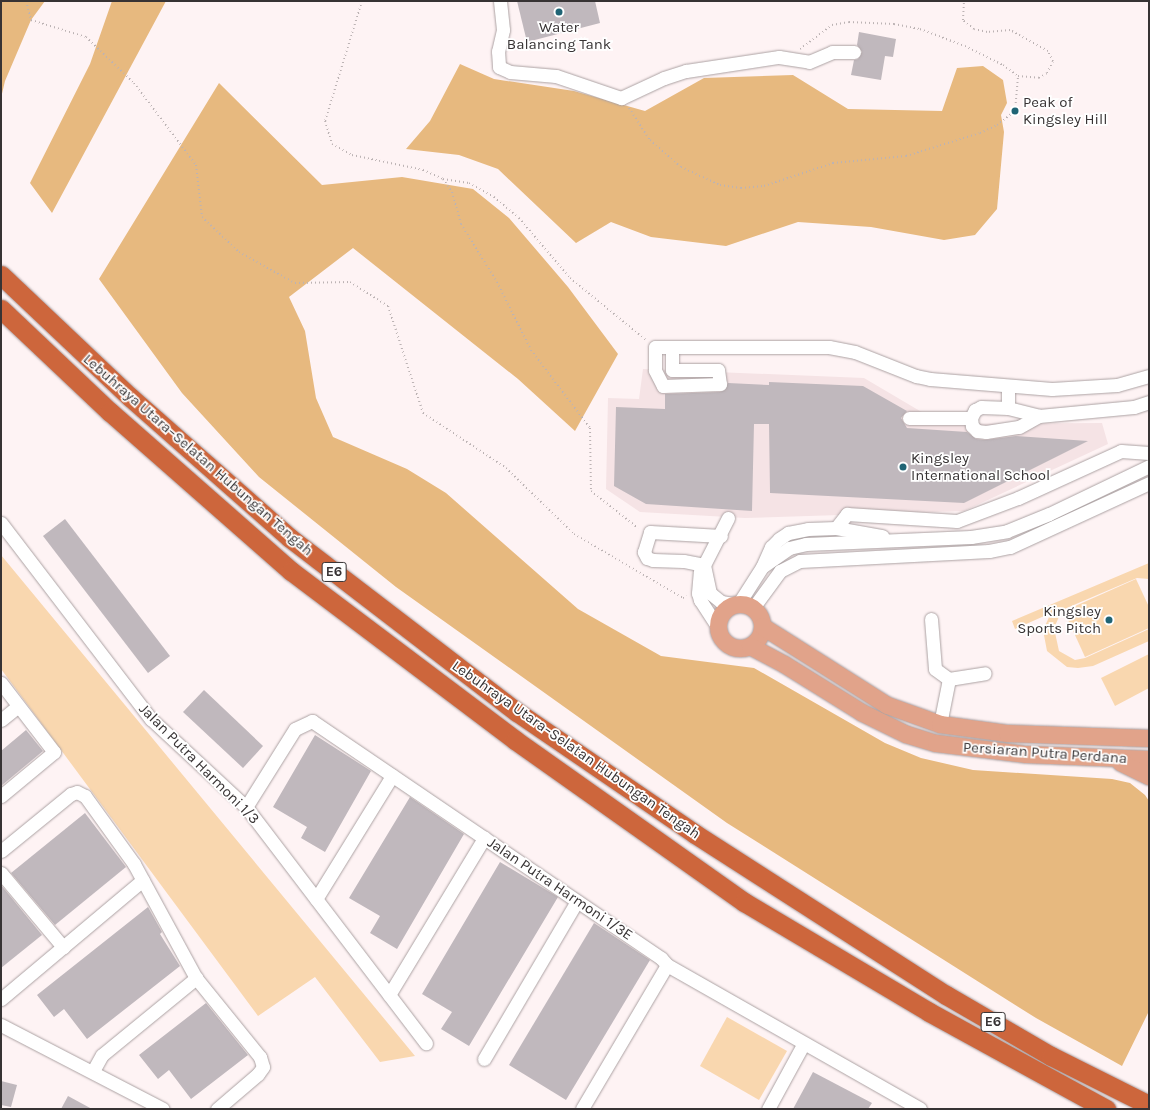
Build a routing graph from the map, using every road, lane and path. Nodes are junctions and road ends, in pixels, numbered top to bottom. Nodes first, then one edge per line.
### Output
1 (26, 1) edge
2 (362, 1) edge
3 (500, 1) edge
4 (964, 1) edge
5 (854, 52) dead end
6 (790, 57) junction
7 (1018, 76) junction
8 (622, 98) junction
9 (443, 179) junction
10 (1, 275) edge
11 (1, 309) edge
12 (656, 347) junction
13 (672, 347) junction
14 (655, 370) junction
15 (672, 370) junction
16 (1149, 376) edge
17 (1008, 386) junction
18 (1149, 402) edge
19 (1008, 408) junction
20 (1039, 416) junction
21 (909, 418) dead end
22 (970, 418) junction
23 (1149, 453) edge
24 (1149, 466) edge
25 (1149, 483) edge
26 (728, 518) dead end
27 (1, 523) edge
28 (836, 528) junction
29 (647, 535) junction
30 (721, 536) junction
31 (892, 540) junction
32 (704, 565) junction
33 (762, 567) junction
34 (698, 593) junction
35 (742, 605) junction
36 (931, 619) dead end
37 (717, 626) junction
38 (762, 626) junction
39 (750, 646) junction
40 (985, 673) dead end
41 (949, 679) junction
42 (1, 683) edge
43 (18, 706) junction
44 (1, 720) edge
45 (940, 724) junction
46 (1149, 726) edge
47 (1117, 737) junction
48 (1149, 738) edge
49 (1110, 758) junction
50 (1149, 759) edge
51 (392, 776) junction
52 (1149, 776) edge
53 (1, 796) edge
54 (246, 807) junction
55 (484, 838) junction
56 (1, 851) edge
57 (1, 873) edge
58 (143, 880) junction
59 (316, 899) junction
60 (577, 901) junction
61 (63, 947) junction
62 (667, 965) junction
63 (196, 978) junction
64 (389, 994) junction
65 (1, 999) edge
66 (1, 1024) edge
67 (426, 1043) dead end
68 (804, 1043) junction
69 (484, 1059) dead end
70 (93, 1071) junction
71 (901, 1104) edge
72 (1149, 1106) edge
73 (163, 1109) edge
74 (217, 1109) edge
75 (582, 1109) edge
76 (768, 1109) edge
77 (920, 1109) edge
78 (1106, 1109) edge

1 - 34 path
2 - 9 path
3 - 8 street
4 - 7 path
5 - 6 street
6 - 7 path
6 - 8 street
7 - 8 path
9 - 12 path
9 - 29 path
10 - 72 highway, Lebuhraya Utara–Selatan Hubungan Tengah / E6
11 - 78 highway, Lebuhraya Utara–Selatan Hubungan Tengah / E6
12 - 13 street
12 - 14 street
13 - 15 street
13 - 17 street
14 - 15 street
14 - 15 street
16 - 17 street
17 - 19 street
18 - 20 street
19 - 20 street
19 - 22 street
20 - 22 street
21 - 22 street
23 - 28 street
24 - 31 street
25 - 35 street
26 - 30 street
27 - 54 street, Jalan Putra Harmoni 1/3
28 - 31 street
28 - 33 street
29 - 30 street
29 - 32 street
30 - 32 street
31 - 33 street
32 - 34 street
32 - 35 street
33 - 35 street
34 - 37 street
35 - 37 main road
35 - 38 main road
36 - 41 street
37 - 39 main road
38 - 39 main road
38 - 45 main road, Persiaran Putra Perdana
39 - 49 main road, Persiaran Putra Perdana
40 - 41 street
41 - 45 street
42 - 43 street
43 - 44 street
43 - 53 street
45 - 47 main road, Persiaran Putra Perdana
46 - 47 main road
47 - 48 main road, Persiaran Putra Perdana
49 - 50 main road, Persiaran Putra Perdana
49 - 52 main road
51 - 54 street, Jalan Putra Harmoni 1/3E
51 - 55 street, Jalan Putra Harmoni 1/3E
51 - 59 street
54 - 59 street, Jalan Putra Harmoni 1/3
55 - 60 street, Jalan Putra Harmoni 1/3E
55 - 64 street
56 - 58 street
57 - 61 street
58 - 61 street
58 - 63 street
59 - 64 street, Jalan Putra Harmoni 1/3
60 - 62 street, Jalan Putra Harmoni 1/3E
60 - 69 street
61 - 65 street
62 - 68 street, Jalan Putra Harmoni 1/3E
62 - 75 street
63 - 70 street
63 - 74 street
64 - 67 street, Jalan Putra Harmoni 1/3
66 - 70 street
68 - 71 street, Jalan Putra Harmoni 1/3E
68 - 76 street
70 - 73 street
71 - 77 street, Jalan Putra Harmoni 1/3E

